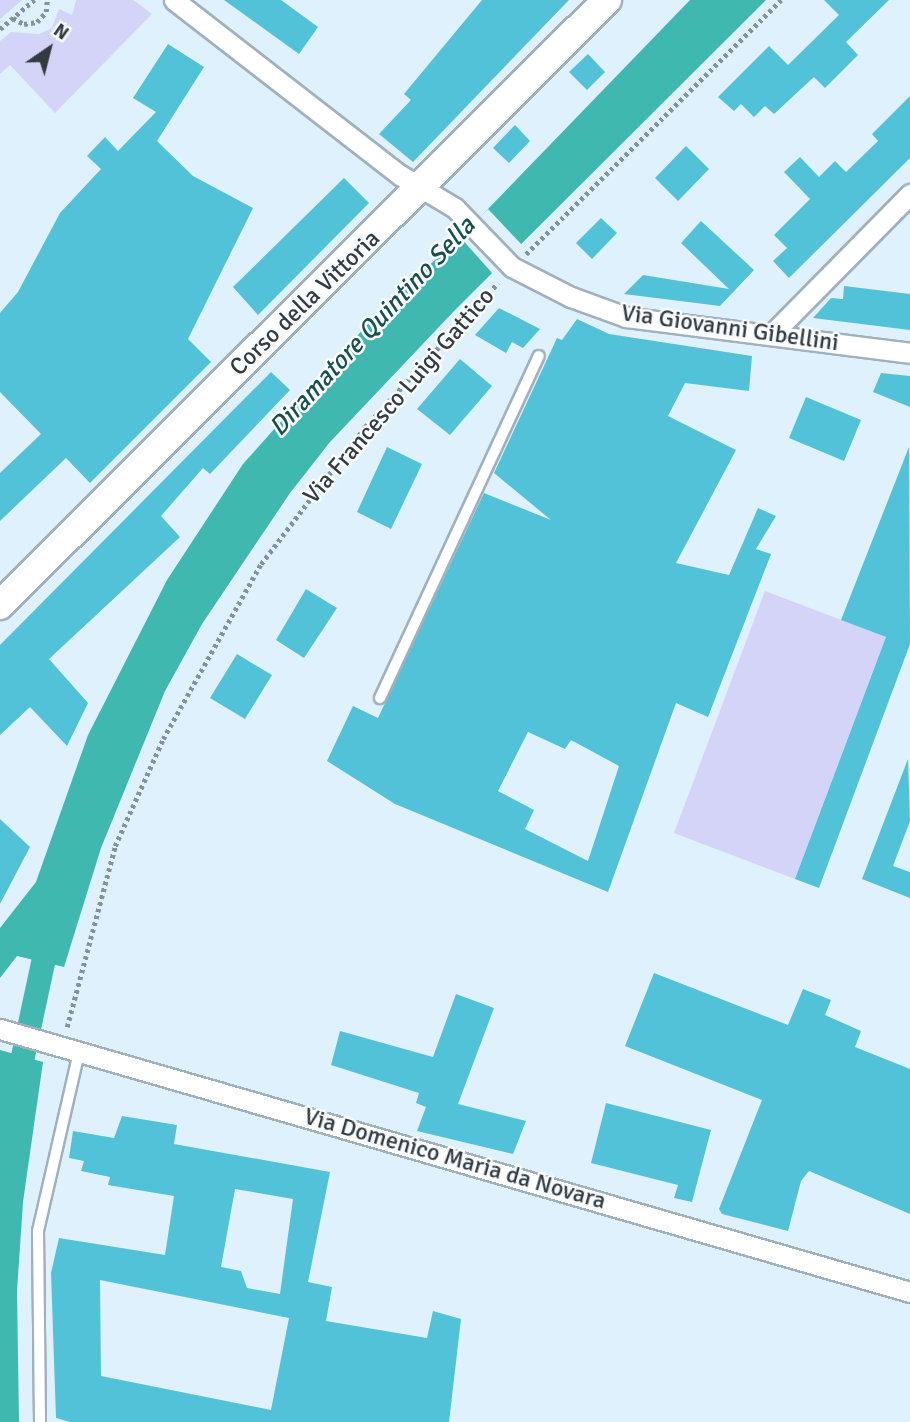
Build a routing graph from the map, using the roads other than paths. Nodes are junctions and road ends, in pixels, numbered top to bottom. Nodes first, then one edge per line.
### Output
1 (174, 0) edge
2 (607, 0) edge
3 (421, 187) junction
4 (910, 194) edge
5 (772, 334) junction
6 (910, 353) edge
7 (539, 356) dead end
8 (0, 605) edge
9 (380, 698) dead end
10 (0, 1029) edge
11 (79, 1052) junction
12 (910, 1292) edge
13 (40, 1422) edge

1 - 3 street, Via Giovanni Gibellini
2 - 3 main road, Corso della Vittoria
3 - 5 street, Via Giovanni Gibellini
3 - 8 main road, Corso della Vittoria
4 - 5 street
5 - 6 street, Via Giovanni Gibellini
7 - 9 lane
10 - 11 street, Via Domenico Maria da Novara
11 - 12 street, Via Domenico Maria da Novara
11 - 13 lane

